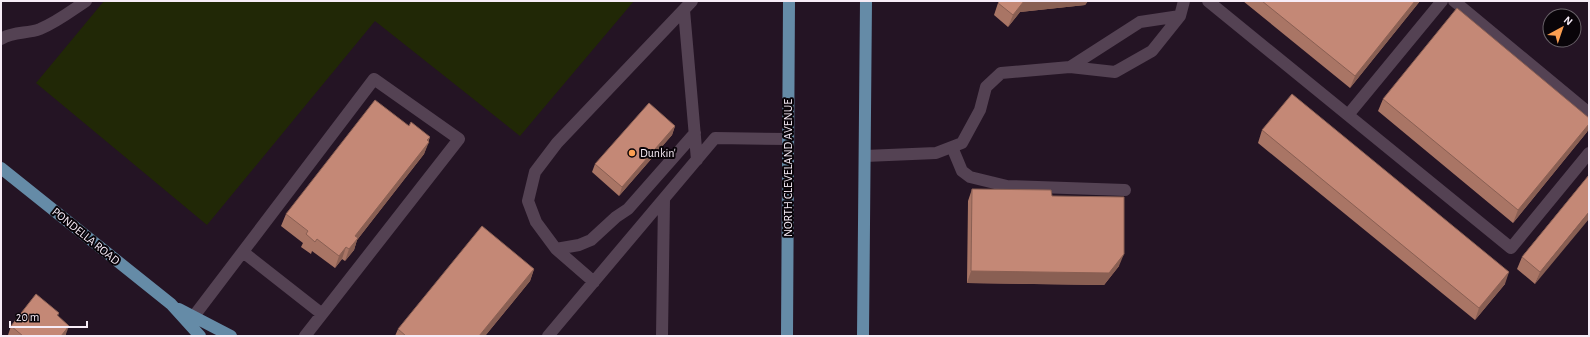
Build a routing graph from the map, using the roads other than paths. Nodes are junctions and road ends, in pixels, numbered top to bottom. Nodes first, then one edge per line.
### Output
1 (86, 1) edge
2 (790, 1) edge
3 (866, 1) edge
4 (1184, 1) edge
5 (1208, 1) edge
6 (1442, 1) edge
7 (1454, 1) edge
8 (688, 5) edge
9 (1180, 16) junction
10 (1, 39) edge
11 (1070, 67) junction
12 (1589, 113) edge
13 (1348, 115) junction
14 (695, 133) junction
15 (788, 139) junction
16 (952, 147) junction
17 (1589, 153) edge
18 (865, 156) junction
19 (697, 160) junction
20 (1, 168) edge
21 (1125, 190) dead end
22 (664, 200) junction
23 (556, 249) junction
24 (243, 252) junction
25 (594, 282) junction
26 (171, 304) junction
27 (322, 314) junction
28 (194, 316) junction
29 (200, 336) edge
30 (231, 336) edge
31 (305, 336) edge
32 (548, 336) edge
33 (662, 336) edge
34 (787, 336) edge
35 (863, 336) edge

1 - 10 lane
2 - 15 main road, NORTH CLEVELAND AVENUE
3 - 18 main road
4 - 9 lane
5 - 13 lane
6 - 13 lane
7 - 12 lane
8 - 14 lane
8 - 23 lane
9 - 11 lane
9 - 11 lane
11 - 16 lane
13 - 17 lane
14 - 19 lane
14 - 23 lane
15 - 19 lane
15 - 34 main road, NORTH CLEVELAND AVENUE
16 - 18 lane
16 - 21 lane
18 - 35 main road
19 - 22 lane
20 - 26 main road, PONDELLA ROAD
22 - 25 lane
22 - 33 lane
23 - 25 lane
24 - 27 lane
24 - 27 lane
24 - 28 lane
25 - 32 lane
26 - 28 main road, PONDELLA ROAD
26 - 29 main road, PONDELLA ROAD
27 - 31 lane
28 - 30 main road, PONDELLA ROAD

